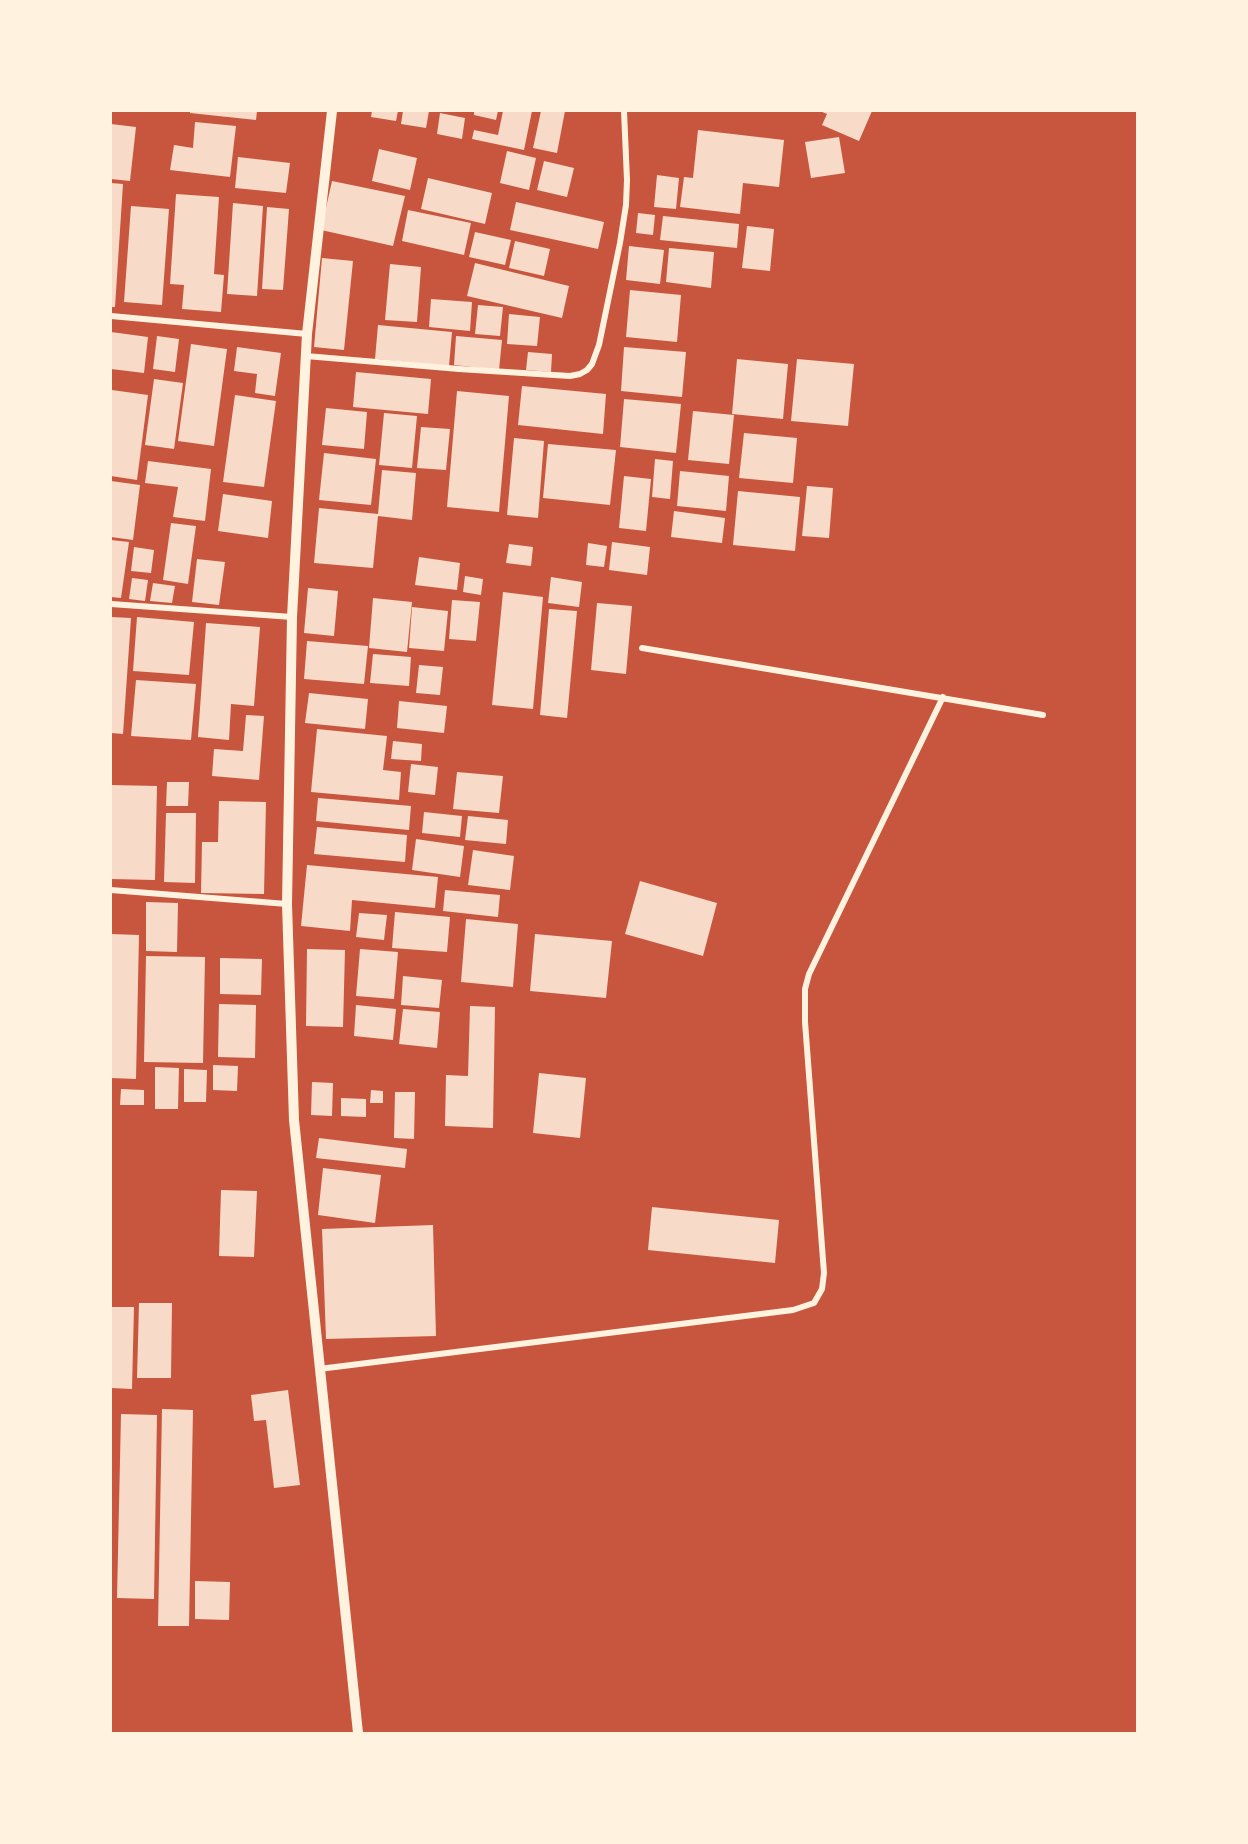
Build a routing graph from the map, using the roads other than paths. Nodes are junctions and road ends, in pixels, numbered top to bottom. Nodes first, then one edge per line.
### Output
1 (332, 111) edge
2 (624, 111) edge
3 (111, 316) edge
4 (307, 334) junction
5 (306, 356) junction
6 (111, 604) edge
7 (292, 617) junction
8 (642, 648) dead end
9 (943, 697) junction
10 (1043, 715) dead end
11 (111, 890) edge
12 (287, 904) junction
13 (319, 1369) junction
14 (358, 1733) edge

1 - 4 street
2 - 5 street
3 - 4 street
4 - 5 street
5 - 7 street
6 - 7 street
7 - 12 street
8 - 9 street
9 - 10 street
9 - 13 street
11 - 12 street
12 - 13 street
13 - 14 street

